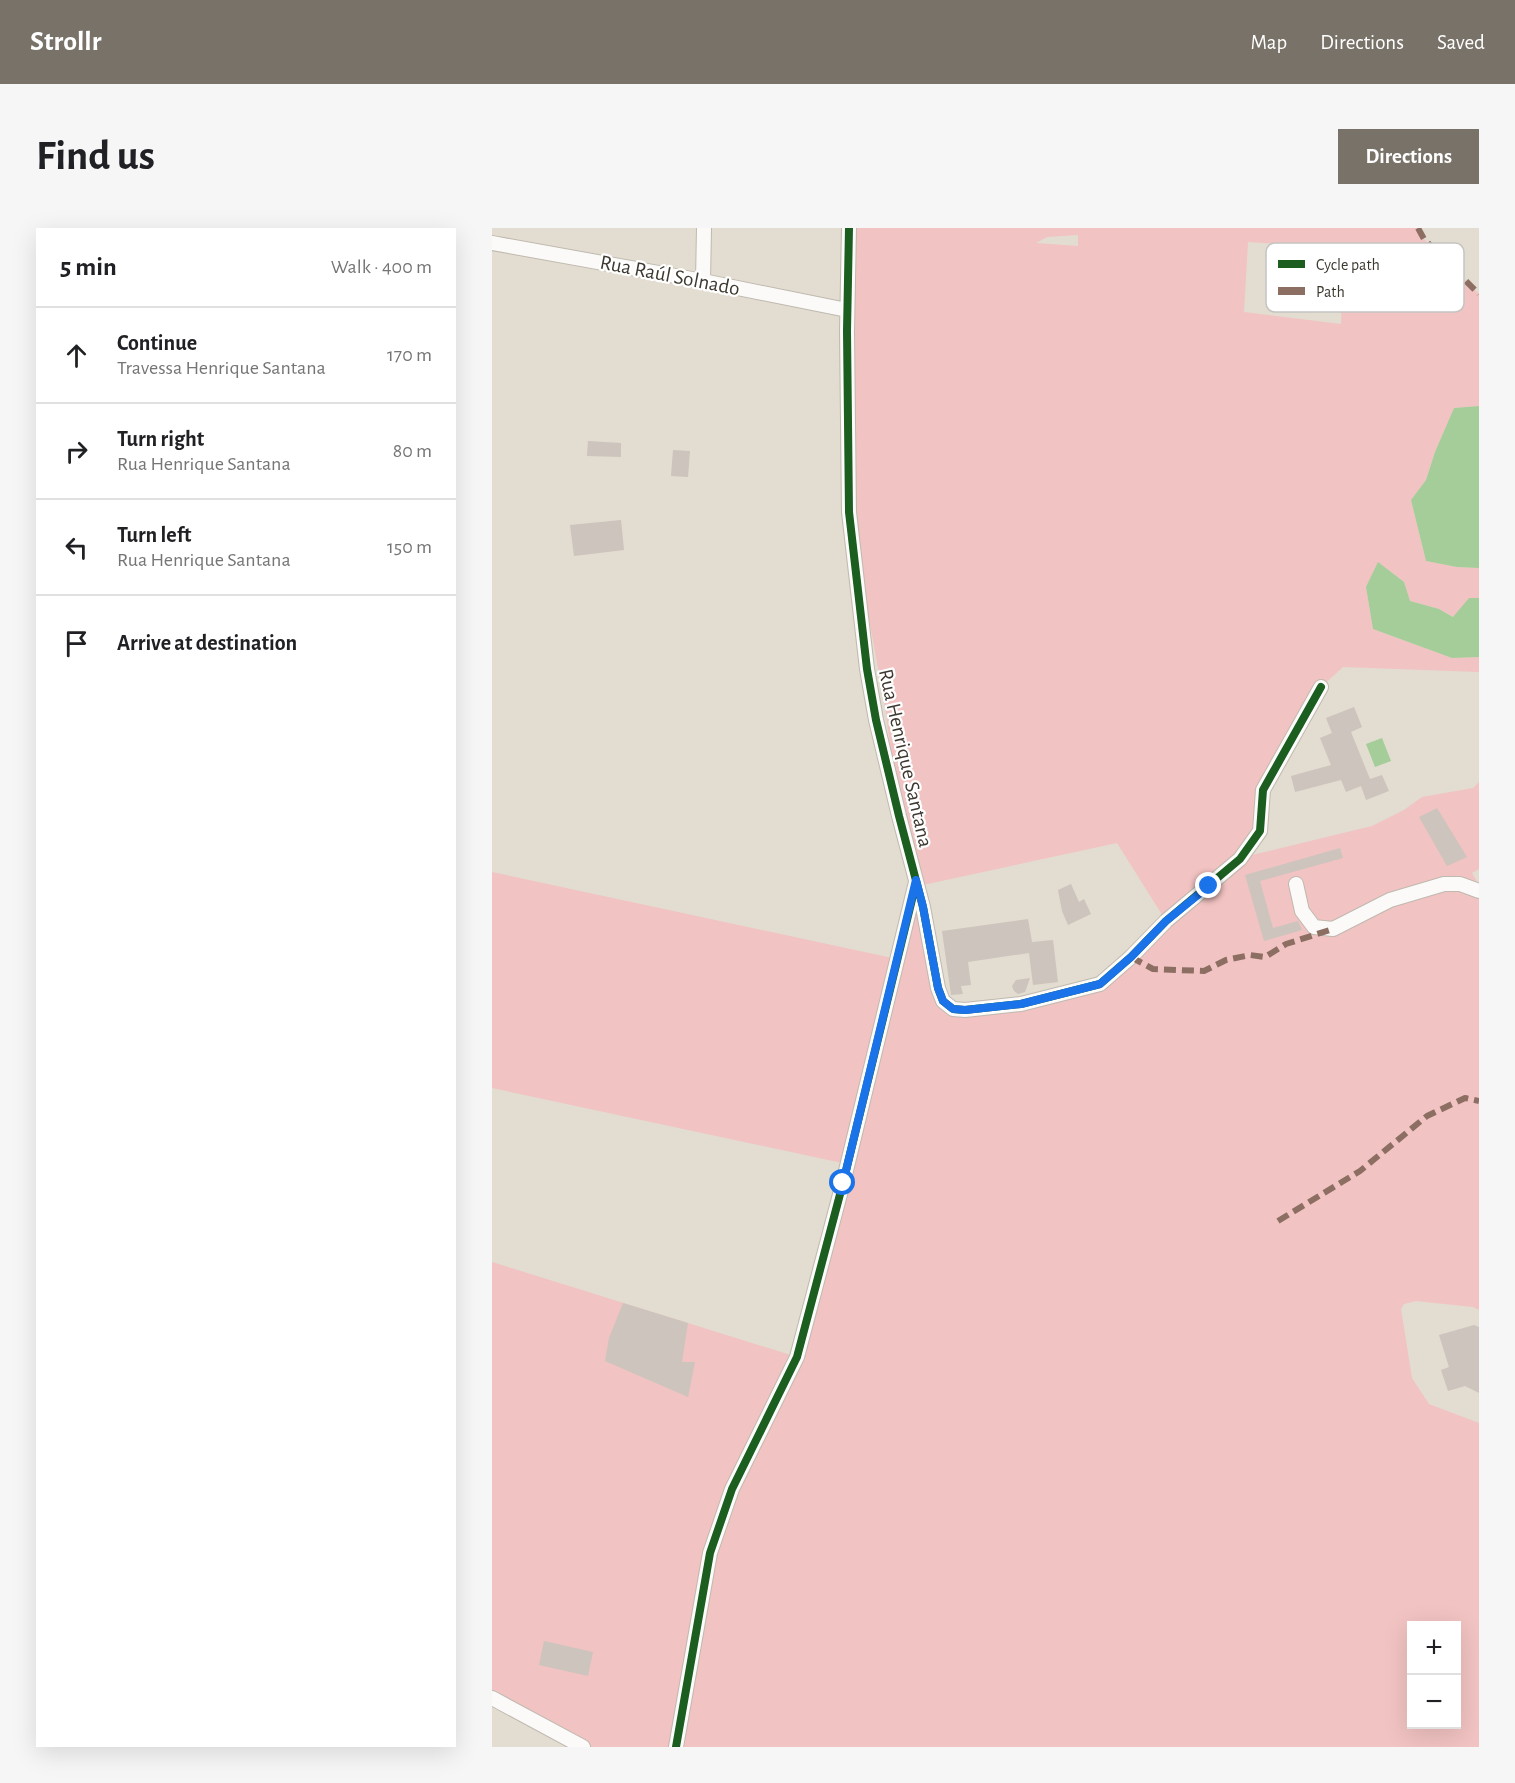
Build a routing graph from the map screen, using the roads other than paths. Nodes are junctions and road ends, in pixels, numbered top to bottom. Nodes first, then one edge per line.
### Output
1 (704, 228) edge
2 (849, 228) edge
3 (492, 243) edge
4 (703, 281) junction
5 (847, 310) junction
6 (1321, 687) dead end
7 (916, 880) junction
8 (1296, 884) dead end
9 (1479, 891) edge
10 (492, 1698) edge
11 (583, 1747) edge
12 (676, 1747) edge

1 - 4 street
2 - 5 street, Rua Henrique Santana
3 - 4 street, Rua Raúl Solnado
4 - 5 street, Rua Raúl Solnado
5 - 7 street, Rua Henrique Santana
6 - 7 street, Rua Henrique Santana
7 - 12 street
8 - 9 street
10 - 11 street

